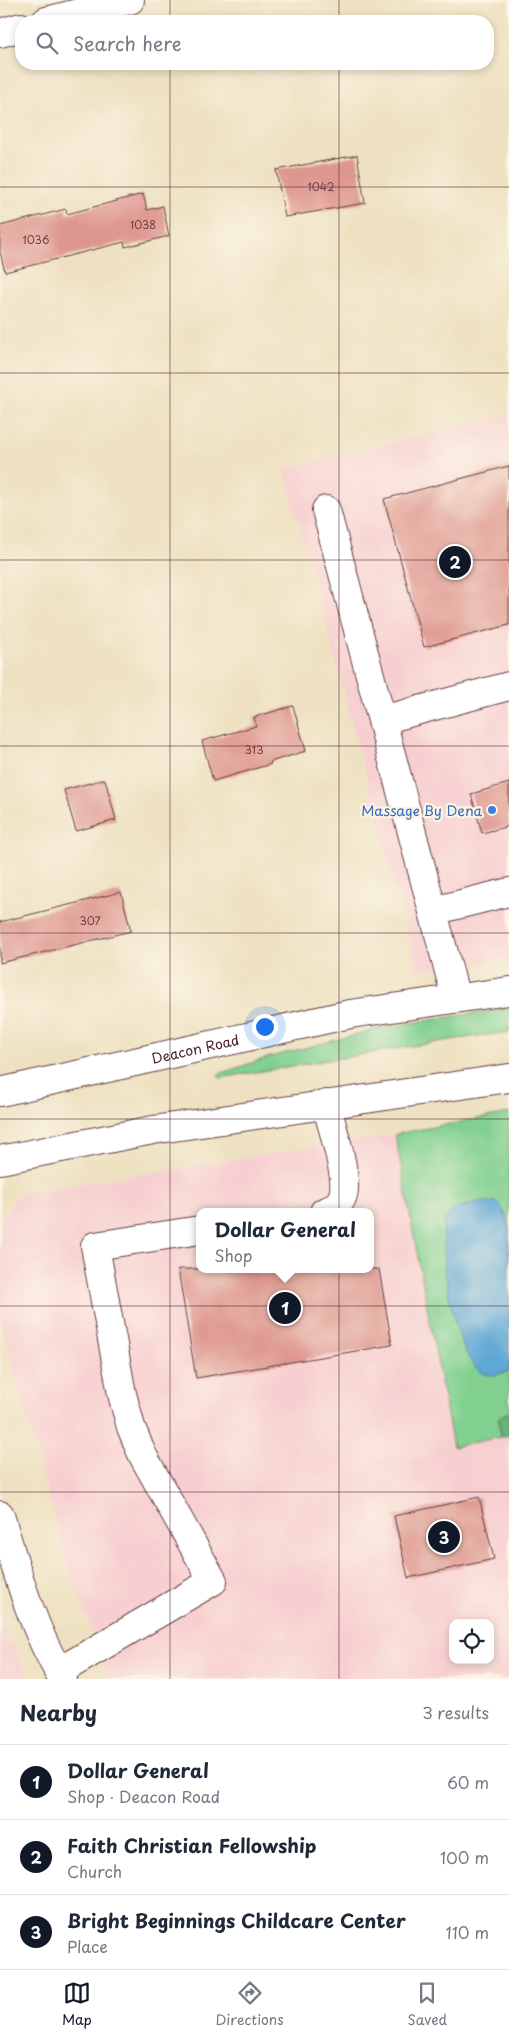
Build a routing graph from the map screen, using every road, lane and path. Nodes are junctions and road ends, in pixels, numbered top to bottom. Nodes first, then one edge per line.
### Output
1 (130, 0) edge
2 (70, 15) edge
3 (15, 29) edge
4 (0, 33) edge
5 (326, 510) dead end
6 (509, 686) edge
7 (382, 720) junction
8 (509, 892) edge
9 (433, 911) junction
10 (509, 991) edge
11 (456, 998) junction
12 (509, 1078) edge
13 (0, 1092) edge
14 (326, 1104) junction
15 (0, 1160) edge
16 (333, 1208) edge
17 (196, 1231) edge
18 (0, 1515) edge
19 (61, 1675) edge

1 - 2 main road
3 - 4 main road
5 - 7 main road
6 - 7 main road
7 - 9 main road
8 - 9 main road
9 - 11 main road
10 - 11 main road, Deacon Road
11 - 13 main road, Deacon Road
12 - 14 main road
14 - 15 main road
14 - 16 main road
17 - 19 main road
18 - 19 main road

